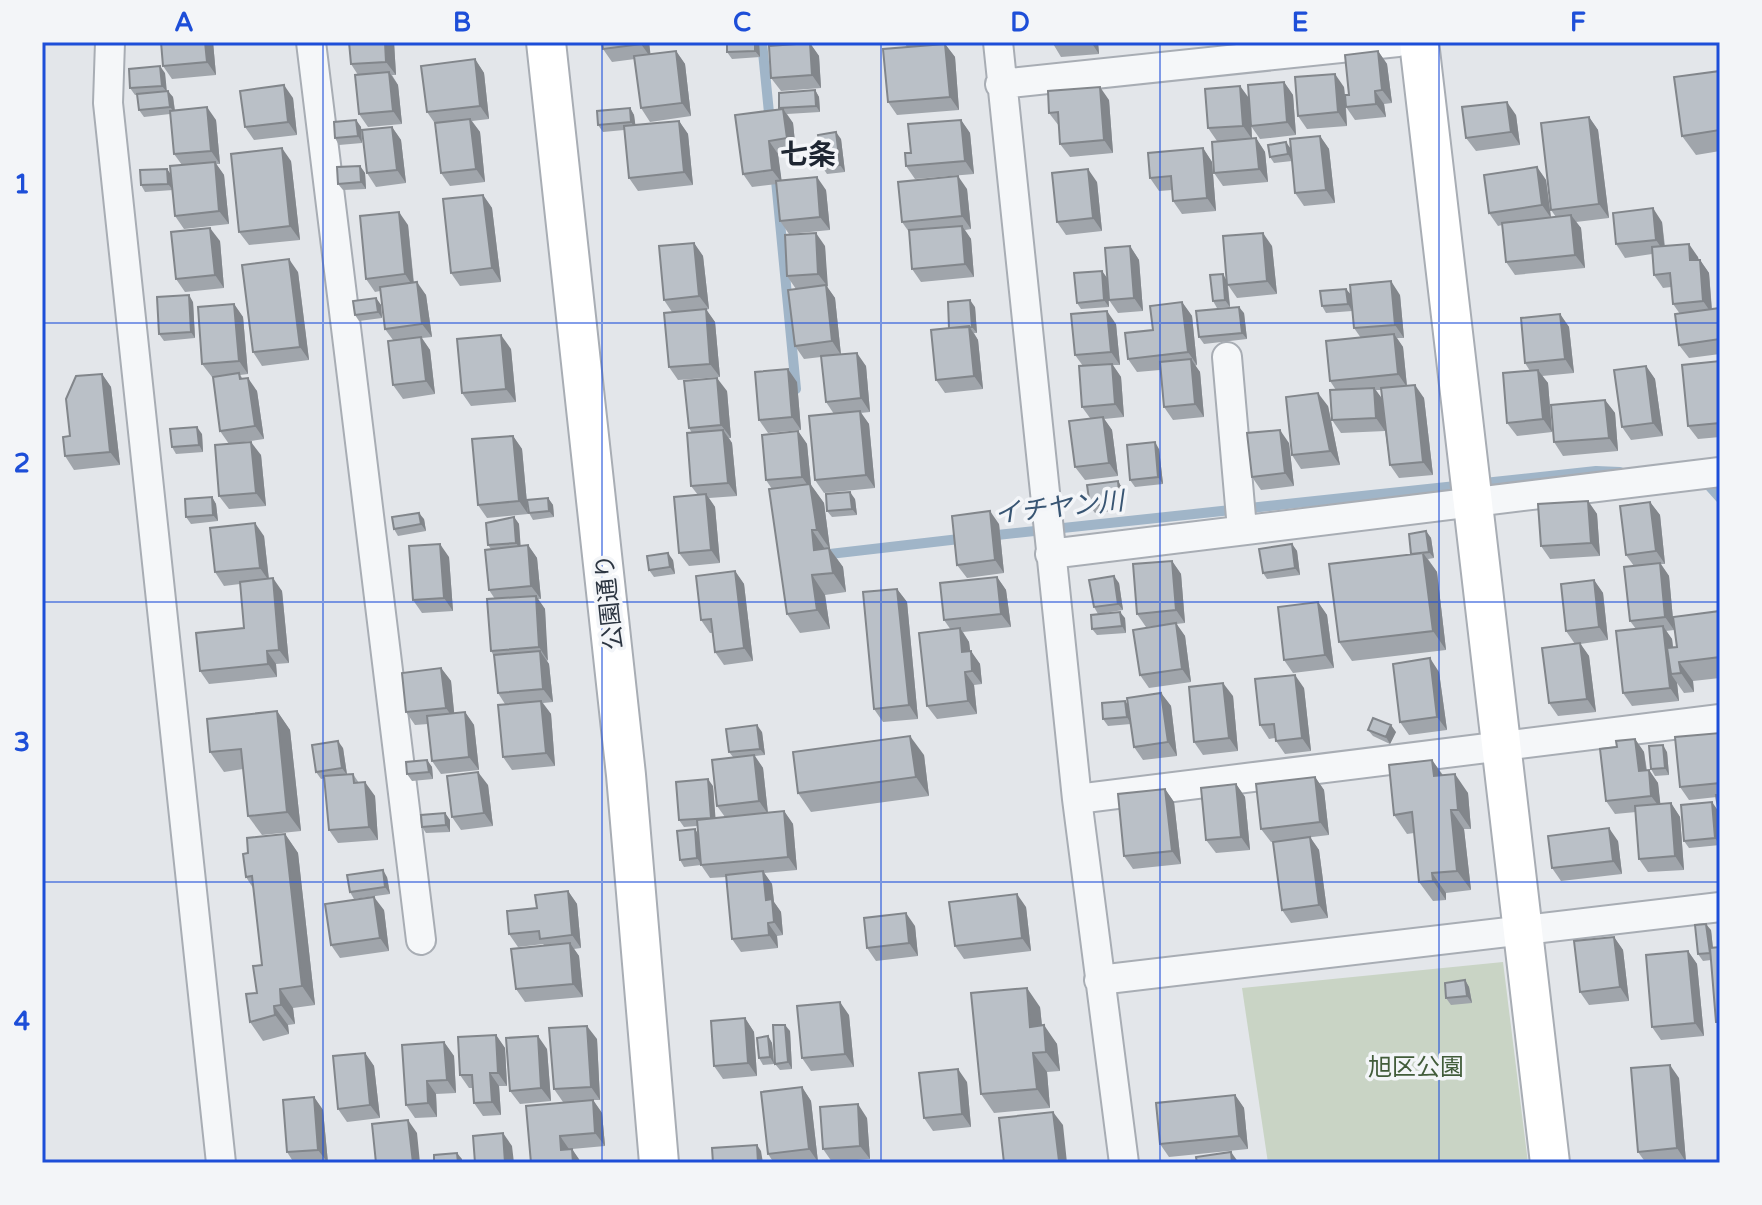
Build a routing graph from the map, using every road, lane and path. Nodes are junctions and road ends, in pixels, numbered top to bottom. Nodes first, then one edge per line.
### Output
1 (110, 42) edge
2 (311, 42) edge
3 (546, 42) edge
4 (998, 42) edge
5 (1398, 42) edge
6 (1419, 42) edge
7 (1000, 84) junction
8 (1227, 357) dead end
9 (1720, 472) edge
10 (1474, 502) junction
11 (1242, 529) junction
12 (1050, 554) junction
13 (1720, 719) edge
14 (1502, 747) junction
15 (1077, 799) junction
16 (1720, 907) edge
17 (1523, 929) junction
18 (421, 940) dead end
19 (1099, 980) junction
20 (221, 1163) edge
21 (659, 1163) edge
22 (1124, 1163) edge
23 (1550, 1163) edge

1 - 20 street
2 - 18 street
3 - 21 street, 公園通り
4 - 7 street
5 - 7 street
6 - 10 street
7 - 12 street
8 - 11 street
9 - 10 street
10 - 11 street
10 - 14 street
11 - 12 street
12 - 15 street
13 - 14 street
14 - 15 street
14 - 17 street
15 - 19 street
16 - 17 street
17 - 19 street
17 - 23 street
19 - 22 street

